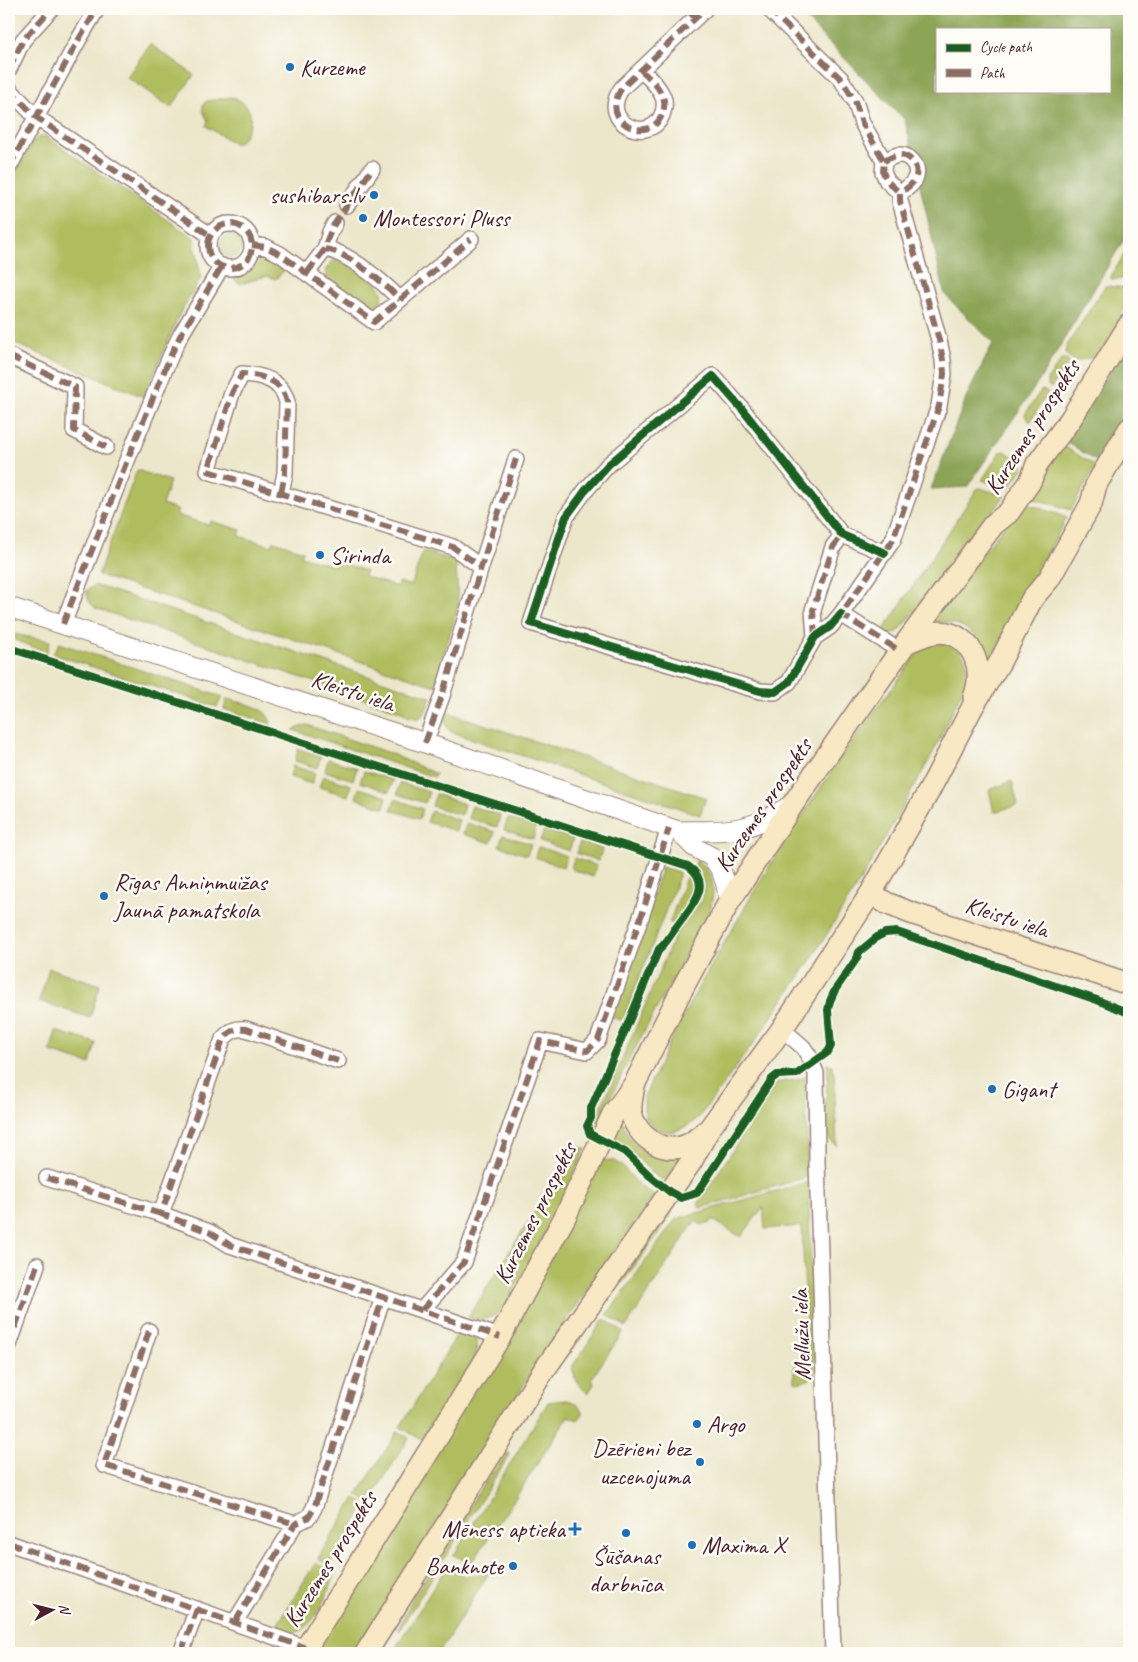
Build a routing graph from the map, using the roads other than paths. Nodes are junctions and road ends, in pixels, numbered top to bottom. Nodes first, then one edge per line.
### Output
1 (98, 9) edge
2 (769, 9) edge
3 (48, 10) edge
4 (696, 12) edge
5 (9, 69) edge
6 (641, 70) dead end
7 (9, 88) edge
8 (36, 117) junction
9 (884, 161) junction
10 (9, 167) edge
11 (372, 169) dead end
12 (900, 193) junction
13 (347, 205) dead end
14 (335, 223) dead end
15 (211, 236) junction
16 (471, 239) dead end
17 (252, 245) junction
18 (325, 249) junction
19 (222, 266) junction
20 (307, 273) junction
21 (400, 300) junction
22 (1129, 325) edge
23 (9, 356) edge
24 (1129, 429) edge
25 (106, 447) dead end
26 (516, 459) dead end
27 (281, 493) junction
28 (842, 535) junction
29 (885, 553) junction
30 (481, 567) junction
31 (9, 607) edge
32 (841, 614) junction
33 (63, 624) junction
34 (815, 637) junction
35 (904, 646) junction
36 (973, 706) junction
37 (425, 743) junction
38 (793, 804) junction
39 (674, 830) junction
40 (871, 892) junction
41 (729, 902) junction
42 (1129, 984) edge
43 (782, 1029) junction
44 (338, 1061) dead end
45 (634, 1085) junction
46 (709, 1130) junction
47 (47, 1178) dead end
48 (161, 1214) junction
49 (37, 1265) dead end
50 (384, 1297) junction
51 (422, 1310) junction
52 (149, 1330) dead end
53 (500, 1337) junction
54 (9, 1345) edge
55 (295, 1524) junction
56 (9, 1543) edge
57 (197, 1609) junction
58 (235, 1622) junction
59 (305, 1651) edge
60 (180, 1653) edge
61 (366, 1653) edge
62 (834, 1653) edge

1 - 8 street
2 - 9 street
3 - 5 street
4 - 6 street
7 - 8 street
8 - 10 street
8 - 15 street
9 - 12 street
9 - 12 street
11 - 13 street
12 - 29 street
14 - 18 street
15 - 17 street
15 - 19 street
16 - 21 street
17 - 19 street
17 - 20 street
18 - 20 street
18 - 21 street
19 - 33 street
20 - 21 street
22 - 35 main road, Kurzemes prospekts
23 - 25 street
24 - 36 main road
26 - 30 street
27 - 27 street
27 - 30 street
28 - 29 street
28 - 34 street
28 - 34 street
29 - 32 street
30 - 37 street
31 - 33 street, Kleistu iela
32 - 34 street
32 - 35 street
33 - 37 street, Kleistu iela
35 - 36 main road
35 - 38 main road, Kurzemes prospekts
36 - 40 main road
37 - 39 street, Kleistu iela
38 - 39 street, Kleistu iela
38 - 41 main road, Kurzemes prospekts
39 - 41 street, Kleistu iela
39 - 51 street
40 - 42 main road, Kleistu iela
40 - 43 main road
41 - 45 main road, Kurzemes prospekts
43 - 46 main road
43 - 62 street, Mellužu iela
44 - 48 street
45 - 46 main road
45 - 53 main road, Kurzemes prospekts
46 - 61 main road
47 - 48 street
48 - 50 street
49 - 54 street
50 - 51 street
50 - 55 street
51 - 53 street
52 - 55 street
53 - 59 main road, Kurzemes prospekts
55 - 58 street
56 - 57 street
57 - 58 street
57 - 60 street
58 - 59 street

